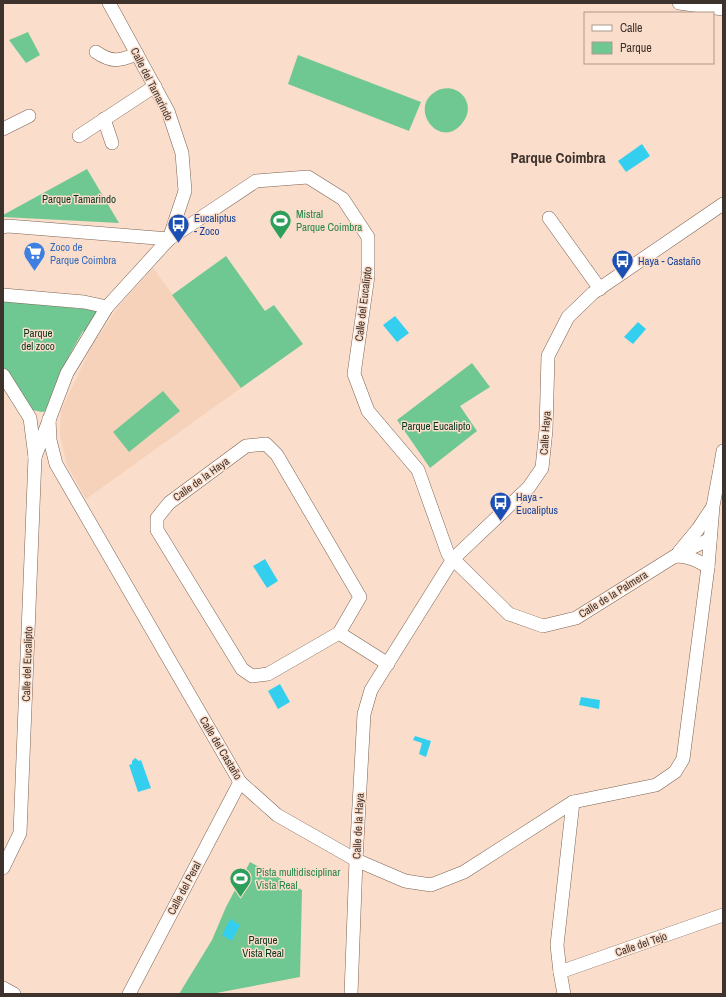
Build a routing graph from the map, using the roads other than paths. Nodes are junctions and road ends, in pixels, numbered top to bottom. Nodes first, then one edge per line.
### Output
1 (109, 3) edge
2 (679, 3) edge
3 (723, 9) edge
4 (96, 52) dead end
5 (137, 54) junction
6 (155, 86) junction
7 (29, 116) dead end
8 (104, 119) junction
9 (3, 129) edge
10 (79, 136) dead end
11 (112, 143) dead end
12 (723, 204) edge
13 (549, 218) dead end
14 (3, 227) edge
15 (169, 239) junction
16 (600, 289) junction
17 (3, 295) edge
18 (107, 307) junction
19 (3, 375) edge
20 (30, 418) junction
21 (50, 420) junction
22 (723, 451) edge
23 (35, 463) junction
24 (56, 464) junction
25 (722, 467) edge
26 (713, 506) junction
27 (710, 538) junction
28 (675, 556) junction
29 (453, 559) junction
30 (708, 567) junction
31 (339, 632) junction
32 (388, 664) junction
33 (240, 782) junction
34 (573, 802) junction
35 (356, 860) junction
36 (3, 868) edge
37 (723, 915) edge
38 (560, 972) junction
39 (3, 988) edge
40 (14, 994) edge
41 (129, 994) edge
42 (351, 994) edge
43 (564, 994) edge

1 - 5 street, Calle del Tamarindo
2 - 3 street
4 - 5 street
5 - 6 street, Calle del Tamarindo
6 - 8 street
6 - 15 street, Calle del Tamarindo
7 - 9 street
8 - 10 street
8 - 11 street
12 - 16 street, Calle Haya
13 - 16 street
14 - 15 street
15 - 18 street, Calle del Eucalipto
15 - 29 street, Calle del Eucalipto
16 - 29 street, Calle Haya
17 - 18 street
18 - 21 street, Calle del Eucalipto
19 - 20 street
20 - 21 street
20 - 23 street
21 - 23 street, Calle del Eucalipto
21 - 24 street, Calle del Castaño
22 - 25 street
23 - 24 street
23 - 36 street, Calle del Eucalipto
24 - 33 street, Calle del Castaño
25 - 26 street
26 - 27 street
26 - 28 street
27 - 28 street, Calle de la Palmera
27 - 30 street
28 - 29 street, Calle de la Palmera
28 - 30 street
29 - 32 street, Calle de la Haya
30 - 34 street
31 - 31 street, Calle de la Haya
31 - 32 street
32 - 35 street, Calle de la Haya
33 - 35 street, Calle del Castaño
33 - 41 street, Calle del Peral
34 - 35 street, Calle del Castaño
34 - 38 street
35 - 42 street, Calle de la Haya
37 - 38 street, Calle del Tejo
38 - 43 street
39 - 40 street

